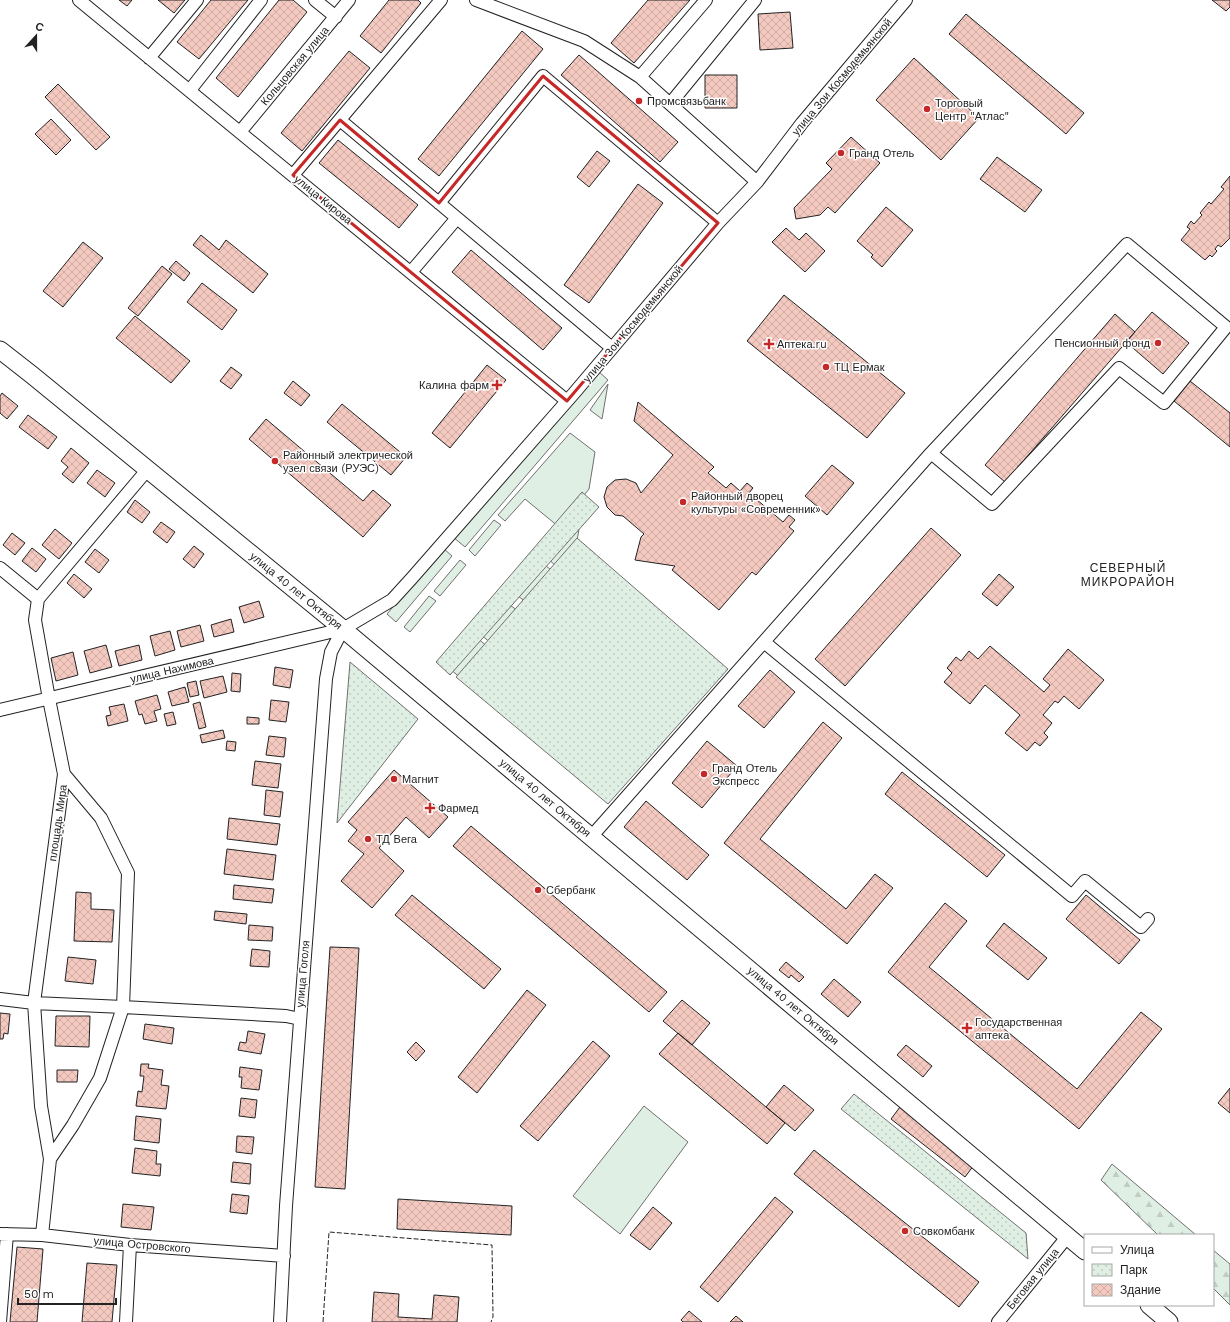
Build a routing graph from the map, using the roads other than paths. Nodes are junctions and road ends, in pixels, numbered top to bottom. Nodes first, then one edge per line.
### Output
1 (79, 0) edge
2 (197, 0) edge
3 (261, 0) edge
4 (315, 0) edge
5 (349, 0) edge
6 (441, 0) edge
7 (476, 0) edge
8 (706, 0) edge
9 (755, 0) edge
10 (906, 0) edge
11 (336, 17) junction
12 (149, 58) junction
13 (640, 77) junction
14 (190, 90) junction
15 (670, 104) junction
16 (340, 120) junction
17 (240, 132) junction
18 (293, 176) junction
19 (757, 182) junction
20 (439, 204) junction
21 (457, 218) junction
22 (718, 223) junction
23 (411, 272) junction
24 (612, 348) junction
25 (0, 350) edge
26 (567, 401) junction
27 (931, 453) junction
28 (148, 469) junction
29 (0, 568) edge
30 (38, 599) junction
31 (343, 629) junction
32 (764, 642) junction
33 (49, 699) junction
34 (0, 710) edge
35 (64, 774) junction
36 (591, 837) junction
37 (1148, 919) dead end
38 (0, 999) edge
39 (34, 1003) junction
40 (123, 1007) junction
41 (300, 1018) junction
42 (50, 1159) junction
43 (4, 1234) edge
44 (42, 1235) junction
45 (1068, 1237) junction
46 (130, 1245) junction
47 (1084, 1250) edge
48 (284, 1256) junction
49 (1150, 1306) edge
50 (0, 1322) edge
51 (126, 1322) edge
52 (280, 1322) edge
53 (998, 1322) edge
54 (1169, 1322) edge

1 - 12 street, улица Кирова
2 - 12 street
3 - 14 street
4 - 11 street
5 - 11 street, Кольцовская улица
6 - 16 street
7 - 13 street
8 - 13 street
9 - 15 street
10 - 19 street, улица Зои Космодемьянской
11 - 17 street, Кольцовская улица
12 - 14 street, улица Кирова
13 - 15 street
14 - 17 street, улица Кирова
15 - 19 street
16 - 18 street
16 - 20 street
17 - 18 street, улица Кирова
18 - 23 street, улица Кирова
19 - 22 street, улица Зои Космодемьянской
20 - 21 street
20 - 22 street
21 - 23 street
21 - 24 street
22 - 24 street, улица Зои Космодемьянской
23 - 26 street, улица Кирова
24 - 26 street, улица Зои Космодемьянской
25 - 28 street, улица 40 лет Октября
26 - 31 street, улица Зои Космодемьянской
27 - 27 street
27 - 32 street
28 - 30 street
28 - 31 street, улица 40 лет Октября
29 - 30 street
30 - 33 street
31 - 33 street, улица Нахимова
31 - 36 street, улица 40 лет Октября
31 - 41 street, улица Гоголя
32 - 36 street
32 - 37 street
33 - 34 street, улица Нахимова
33 - 35 street
35 - 39 street, площадь Мира
35 - 40 street, площадь Мира
36 - 45 street, улица 40 лет Октября
38 - 39 street
39 - 40 street
39 - 42 street, площадь Мира
40 - 41 street
40 - 42 street, площадь Мира
41 - 48 street, улица Гоголя
42 - 44 street
43 - 44 street, улица Островского
43 - 50 street
44 - 46 street, улица Островского
45 - 47 street, улица 40 лет Октября
45 - 53 street, Беговая улица
46 - 48 street, улица Островского
46 - 51 street
48 - 52 street, улица Гоголя
49 - 54 street

